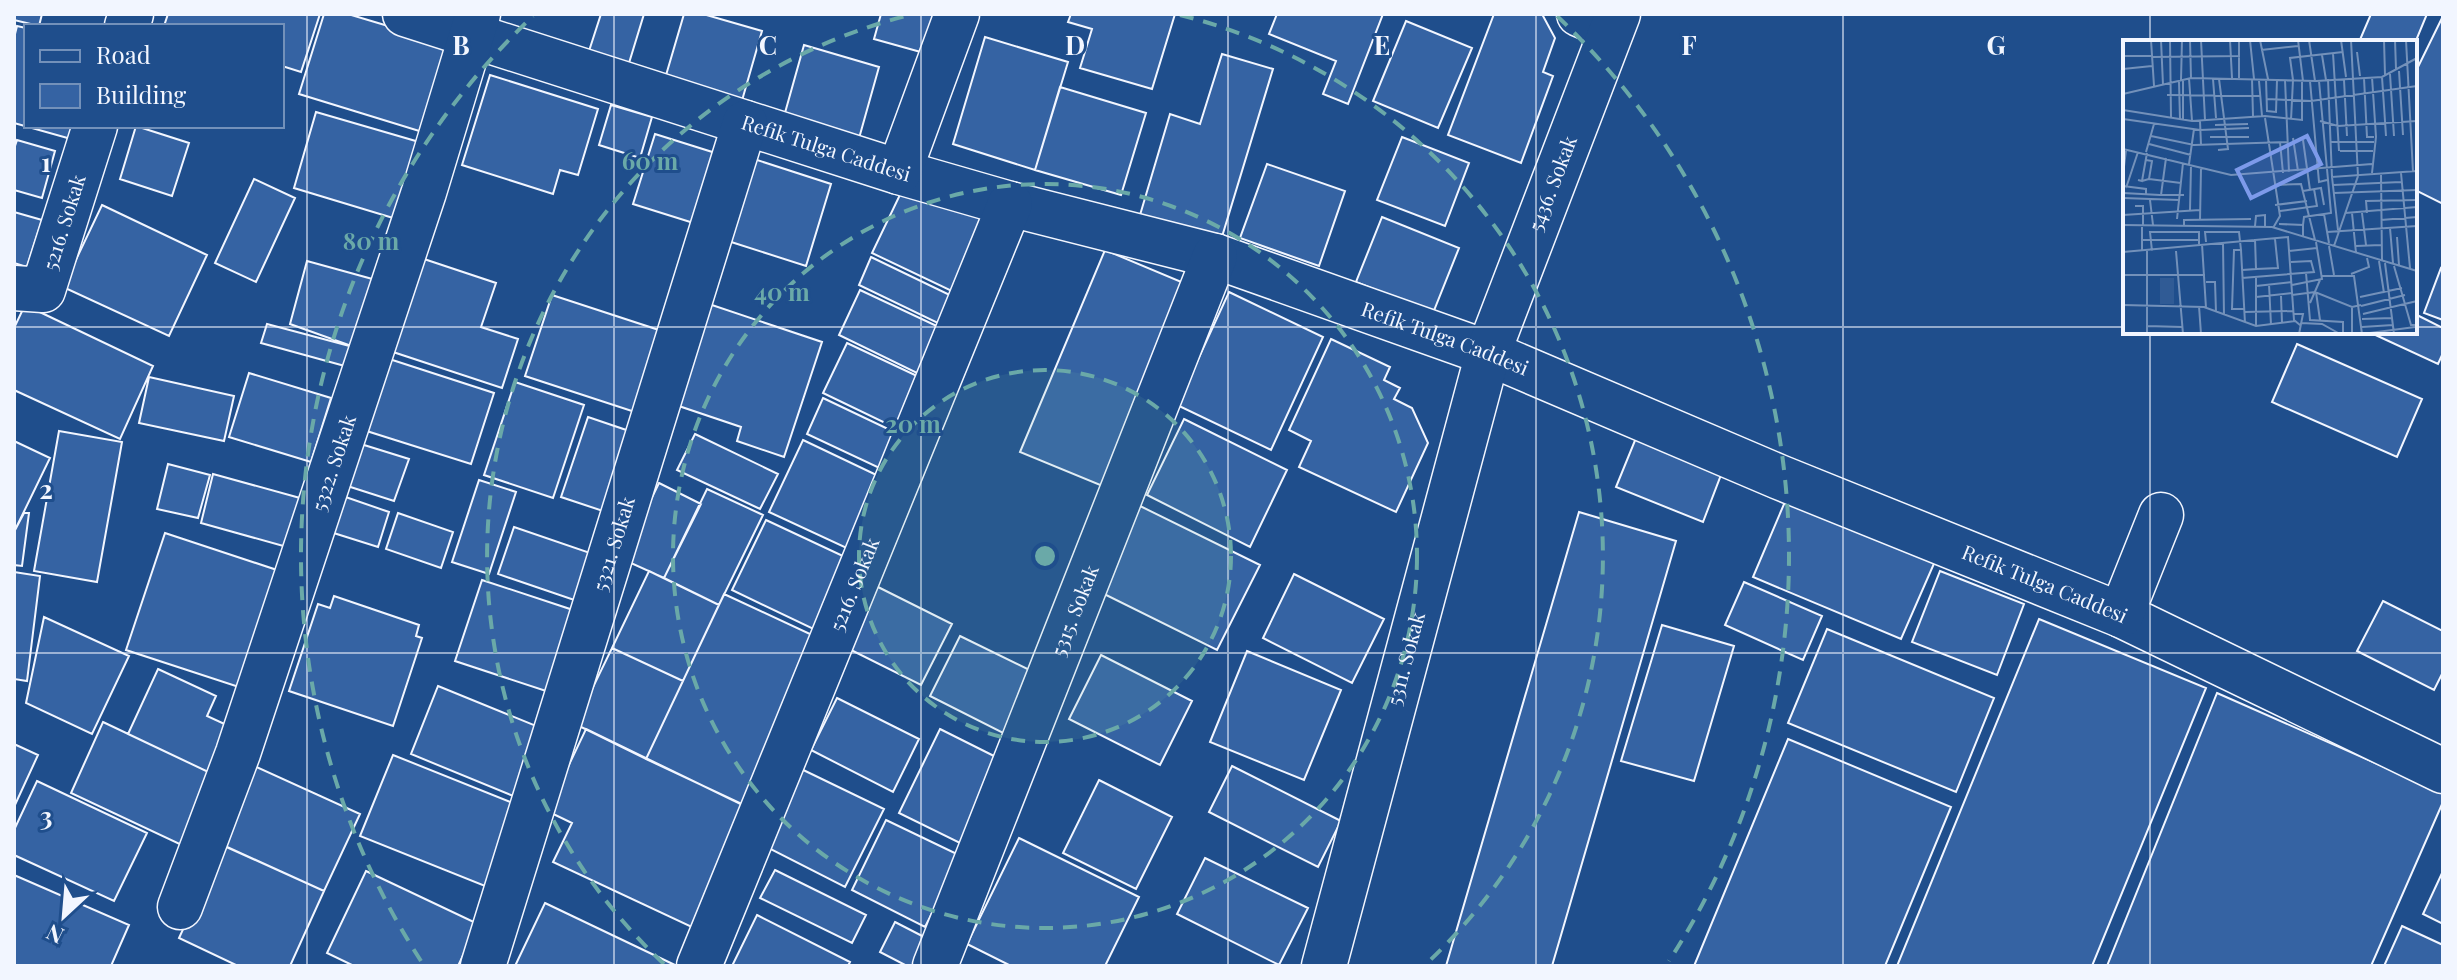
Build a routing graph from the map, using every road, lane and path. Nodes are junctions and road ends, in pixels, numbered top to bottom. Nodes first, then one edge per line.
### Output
1 (405, 14) edge
2 (957, 14) edge
3 (1603, 19) edge
4 (475, 24) edge
5 (745, 123) junction
6 (94, 128) edge
7 (899, 172) junction
8 (1010, 204) junction
9 (1215, 256) junction
10 (14, 288) edge
11 (1488, 353) junction
12 (2161, 515) dead end
13 (2121, 615) junction
14 (2443, 771) edge
15 (180, 907) dead end
16 (483, 966) edge
17 (699, 966) edge
18 (935, 966) edge
19 (1324, 966) edge

1 - 4 street, Refik Tulga Caddesi
2 - 7 street
3 - 11 street, 5436. Sokak
4 - 5 street, Refik Tulga Caddesi
4 - 15 street, 5322. Sokak
5 - 7 street, Refik Tulga Caddesi
5 - 16 street, 5321. Sokak
6 - 10 street, 5216. Sokak
7 - 8 street, Refik Tulga Caddesi
8 - 9 street, Refik Tulga Caddesi
8 - 17 street, 5216. Sokak
9 - 11 street, Refik Tulga Caddesi
9 - 18 street, 5315. Sokak
11 - 13 street, Refik Tulga Caddesi
11 - 19 street, 5311. Sokak
12 - 13 street
13 - 14 street, Refik Tulga Caddesi

